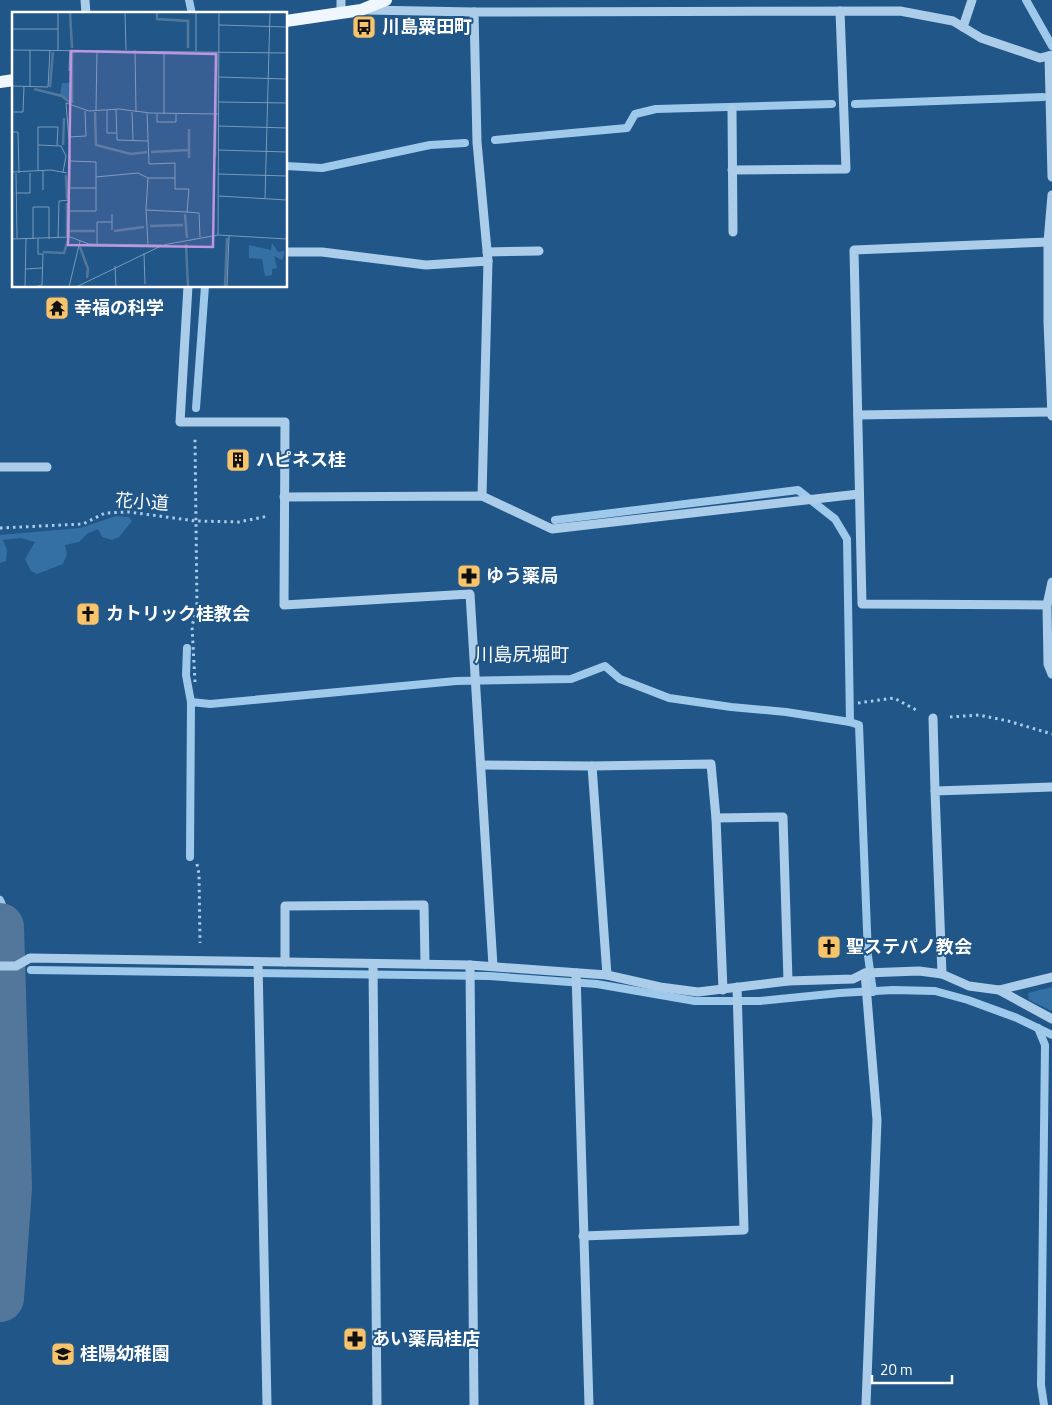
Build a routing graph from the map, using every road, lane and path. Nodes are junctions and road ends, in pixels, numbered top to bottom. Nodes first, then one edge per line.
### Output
1 (386, 0) edge
2 (972, 0) edge
3 (341, 6) edge
4 (361, 10) junction
5 (840, 11) junction
6 (474, 12) junction
7 (288, 21) edge
8 (963, 26) junction
9 (1050, 55) edge
10 (732, 109) dead end
11 (732, 170) junction
12 (1052, 177) edge
13 (1052, 194) edge
14 (733, 232) dead end
15 (1048, 242) junction
16 (539, 251) dead end
17 (288, 252) edge
18 (487, 252) junction
19 (488, 261) junction
20 (188, 288) edge
21 (1050, 322) edge
22 (1052, 412) edge
23 (858, 415) junction
24 (1052, 416) edge
25 (195, 422) junction
26 (0, 467) edge
27 (47, 467) dead end
28 (860, 494) junction
29 (482, 496) junction
30 (284, 497) junction
31 (284, 513) junction
32 (196, 521) junction
33 (0, 528) edge
34 (1052, 582) edge
35 (1047, 606) junction
36 (1052, 674) edge
37 (195, 682) dead end
38 (858, 703) dead end
39 (933, 718) junction
40 (1052, 734) edge
41 (481, 765) junction
42 (592, 766) junction
43 (1052, 786) edge
44 (936, 790) junction
45 (716, 818) junction
46 (197, 864) dead end
47 (200, 961) junction
48 (258, 962) junction
49 (285, 962) junction
50 (373, 964) junction
51 (425, 964) junction
52 (470, 965) junction
53 (0, 966) edge
54 (493, 966) junction
55 (576, 973) junction
56 (864, 973) junction
57 (942, 974) junction
58 (607, 975) junction
59 (1052, 978) edge
60 (788, 981) junction
61 (737, 987) junction
62 (722, 990) junction
63 (999, 990) junction
64 (1052, 1019) edge
65 (583, 1236) junction
66 (267, 1405) edge
67 (377, 1405) edge
68 (474, 1405) edge
69 (589, 1405) edge
70 (866, 1405) edge

1 - 4 main road
2 - 8 street
3 - 4 main road
3 - 7 main road
4 - 6 street
5 - 6 street
5 - 8 street
5 - 11 street
6 - 18 street
8 - 9 street
9 - 12 street
10 - 11 street
11 - 14 street
13 - 15 street
15 - 21 street
15 - 23 street
16 - 18 street
17 - 19 street
18 - 19 street
19 - 29 street
20 - 25 street
21 - 22 street
22 - 23 street
22 - 24 street
23 - 28 street
25 - 30 street
25 - 32 path
26 - 27 street
28 - 29 street
28 - 35 street
29 - 30 street
30 - 31 street
31 - 32 path, 花小道
31 - 41 street
32 - 33 path, 花小道
32 - 37 path
34 - 35 street
35 - 36 street
38 - 39 path
39 - 40 path
39 - 44 street
41 - 42 street
41 - 54 street
42 - 45 street
42 - 58 street
43 - 44 street
44 - 57 street
45 - 60 street
45 - 62 street
46 - 47 path
47 - 48 street
47 - 53 street
48 - 49 street
48 - 66 street
49 - 50 street
49 - 51 street
50 - 51 street
50 - 67 street
51 - 52 street
52 - 54 street
52 - 68 street
54 - 55 street
55 - 58 street
55 - 65 street
56 - 57 street
56 - 60 street
56 - 70 street
57 - 63 street
58 - 62 street
59 - 63 street
60 - 61 street
61 - 62 street
61 - 65 street
63 - 64 street
65 - 69 street

